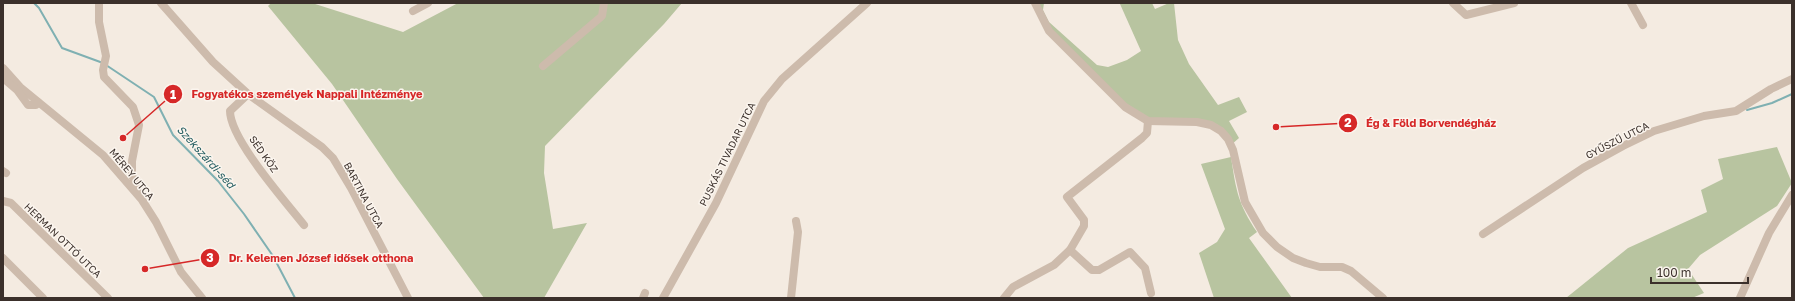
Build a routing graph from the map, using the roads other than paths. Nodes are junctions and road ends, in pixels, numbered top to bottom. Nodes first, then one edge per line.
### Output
1 (99, 3) edge
2 (161, 3) edge
3 (428, 3) edge
4 (604, 3) edge
5 (867, 3) edge
6 (1035, 3) edge
7 (1453, 3) edge
8 (1514, 3) edge
9 (1631, 3) edge
10 (413, 11) dead end
11 (1643, 25) dead end
12 (543, 66) dead end
13 (3, 68) edge
14 (3, 78) edge
15 (1792, 79) edge
16 (248, 94) junction
17 (38, 102) junction
18 (1148, 121) junction
19 (1792, 195) edge
20 (142, 200) junction
21 (3, 202) edge
22 (796, 221) dead end
23 (304, 225) dead end
24 (1483, 234) dead end
25 (1070, 250) junction
26 (3, 258) edge
27 (1151, 293) dead end
28 (43, 298) edge
29 (108, 298) edge
30 (202, 298) edge
31 (408, 298) edge
32 (663, 298) edge
33 (791, 298) edge
34 (1004, 298) edge
35 (1383, 298) edge
36 (1740, 298) edge

1 - 20 street
2 - 16 street, BARTINA UTCA
3 - 10 street
4 - 12 street
5 - 32 street, PUSKÁS TIVADAR UTCA
6 - 18 street
7 - 8 street
9 - 11 street
13 - 17 street, MÉREY UTCA
14 - 17 street
15 - 24 street, GYŰSZŰ UTCA
16 - 23 street, SÉD KÖZ
16 - 31 street, BARTINA UTCA
17 - 20 street, MÉREY UTCA
18 - 25 street
18 - 35 street
19 - 36 street
20 - 30 street, MÉREY UTCA
21 - 29 street, HERMAN OTTÓ UTCA
22 - 33 street
25 - 27 street
25 - 34 street
26 - 28 street

